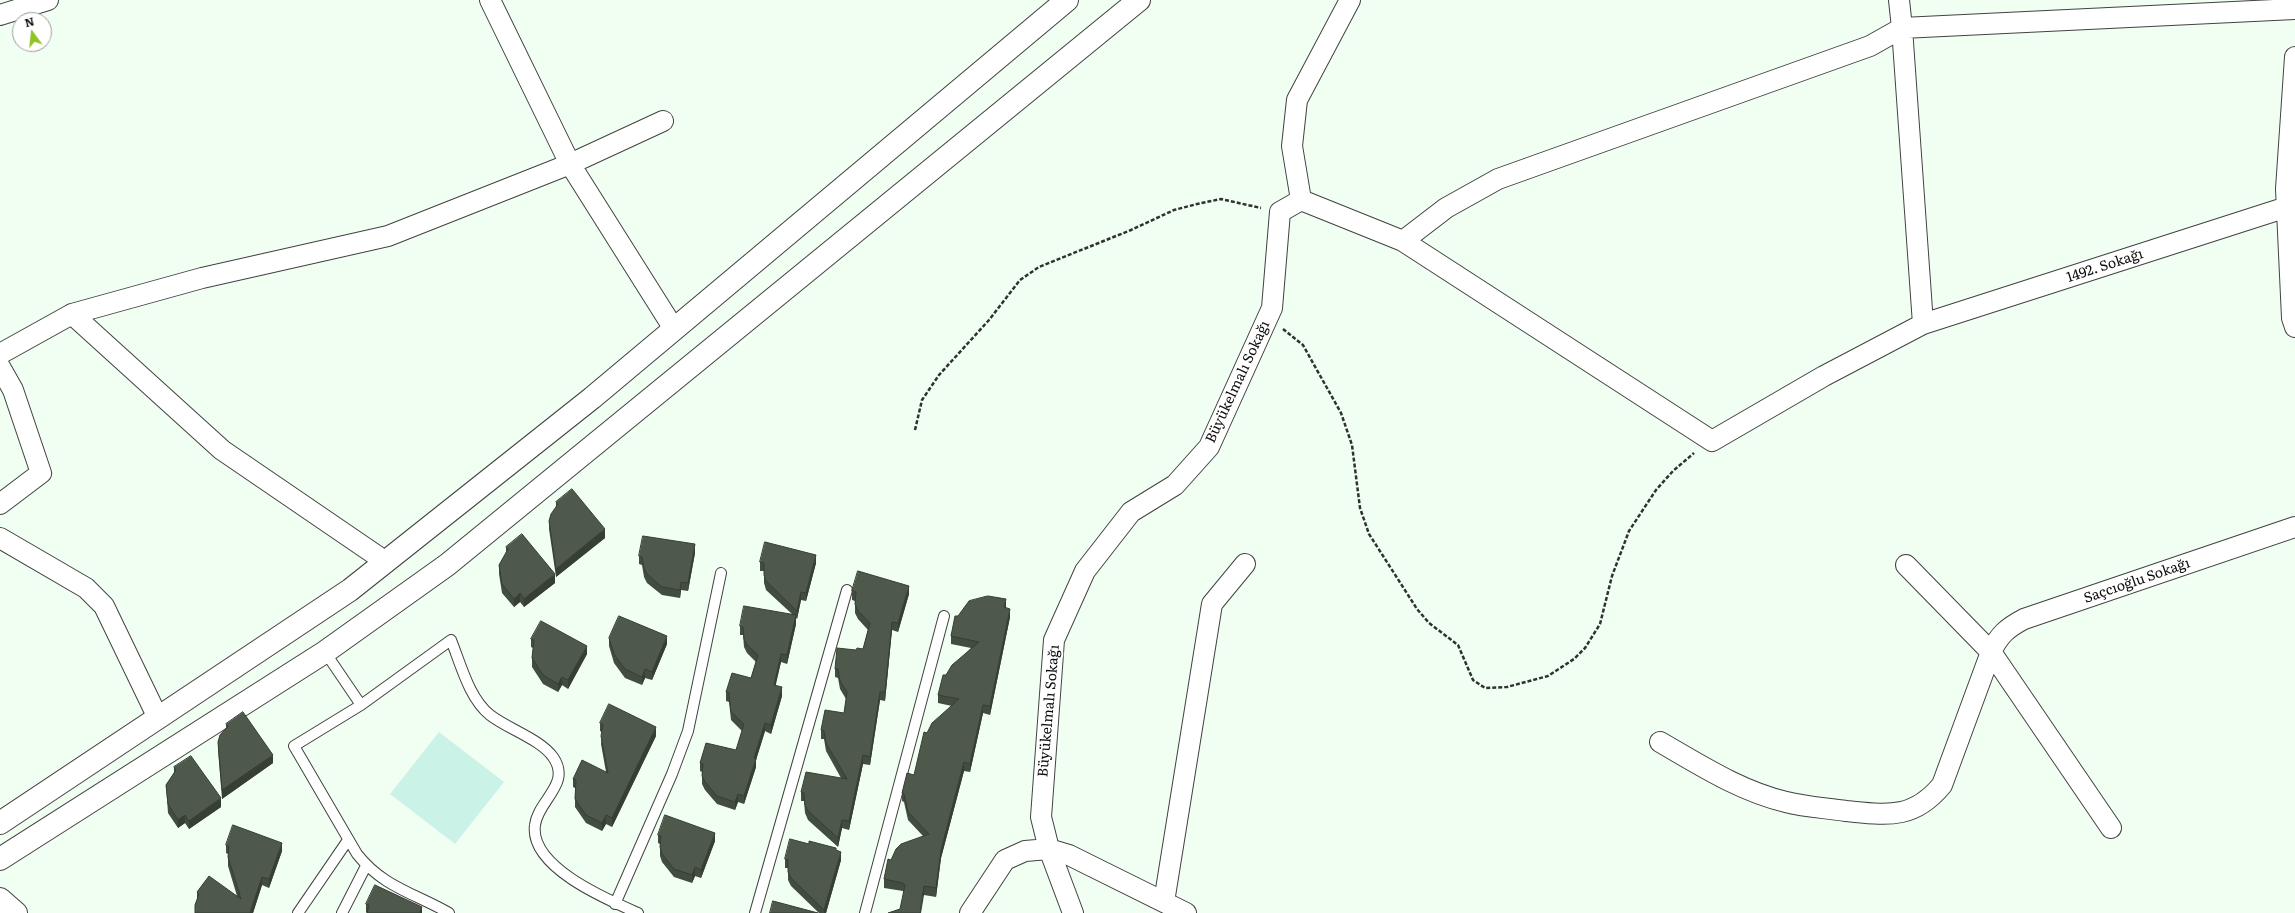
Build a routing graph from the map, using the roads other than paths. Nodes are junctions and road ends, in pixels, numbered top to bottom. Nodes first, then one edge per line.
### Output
1 (48, 0) edge
2 (490, 0) edge
3 (1067, 0) edge
4 (1139, 0) edge
5 (1350, 0) edge
6 (1900, 0) edge
7 (2295, 8) edge
8 (0, 15) edge
9 (1902, 28) junction
10 (2295, 57) edge
11 (663, 121) dead end
12 (570, 164) junction
13 (1300, 200) junction
14 (2287, 207) junction
15 (1403, 241) junction
16 (72, 314) junction
17 (1923, 324) junction
18 (2295, 327) edge
19 (674, 329) junction
20 (0, 354) edge
21 (0, 367) edge
22 (0, 504) edge
23 (2295, 527) edge
24 (0, 538) edge
25 (386, 562) junction
26 (1245, 564) dead end
27 (1906, 565) dead end
28 (721, 573) dead end
29 (847, 590) dead end
30 (944, 616) dead end
31 (325, 652) junction
32 (1991, 652) junction
33 (361, 704) junction
34 (158, 718) junction
35 (1660, 742) dead end
36 (0, 823) edge
37 (2111, 828) dead end
38 (348, 840) junction
39 (1049, 849) junction
40 (0, 859) edge
41 (366, 866) junction
42 (0, 899) edge
43 (1164, 902) junction
44 (615, 904) junction
45 (16, 913) edge
46 (298, 913) edge
47 (342, 913) edge
48 (449, 913) edge
49 (638, 913) edge
50 (755, 913) edge
51 (865, 913) edge
52 (970, 913) edge
53 (1073, 913) edge
54 (1186, 913) edge

1 - 8 street
2 - 12 street
3 - 19 street
4 - 31 street
5 - 13 street
6 - 9 street
7 - 9 street
9 - 15 street
9 - 17 street
10 - 14 street
11 - 12 street
12 - 16 street
12 - 19 street
13 - 15 street
13 - 39 street, Büyükelmalı Sokağı
14 - 17 street, 1492. Sokağı
14 - 18 street
15 - 17 street, 1492. Sokağı
16 - 20 street
16 - 25 street
19 - 25 street
21 - 22 street
23 - 32 street, Saçcıoğlu Sokağı
24 - 34 street
25 - 34 street
26 - 43 street
27 - 32 street
28 - 44 lane
29 - 50 lane
30 - 51 lane
31 - 33 lane
31 - 40 street
32 - 35 street, Saçcıoğlu Sokağı
32 - 37 street
33 - 38 lane
33 - 44 lane
34 - 36 street
38 - 41 lane
38 - 46 lane
39 - 43 street
39 - 52 street
39 - 53 street, Büyükelmalı Sokağı
41 - 47 lane
41 - 48 lane
42 - 45 street
43 - 54 street
44 - 49 lane

